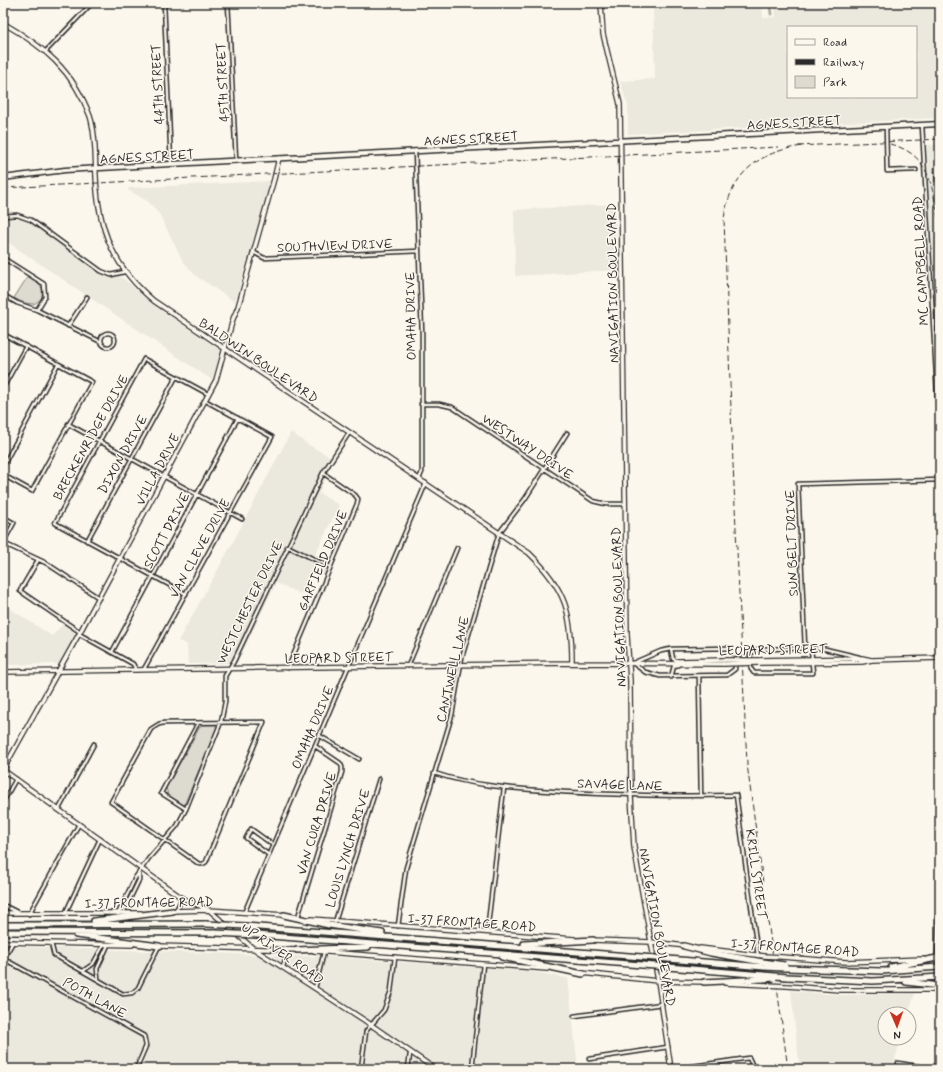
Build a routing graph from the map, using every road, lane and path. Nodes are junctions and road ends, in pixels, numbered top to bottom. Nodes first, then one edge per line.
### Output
1 (92, 3) edge
2 (164, 3) edge
3 (228, 3) edge
4 (601, 3) edge
5 (939, 3) edge
6 (3, 23) edge
7 (940, 24) edge
8 (46, 51) junction
9 (940, 124) edge
10 (922, 125) junction
11 (886, 127) junction
12 (620, 141) junction
13 (415, 151) junction
14 (278, 158) junction
15 (236, 161) junction
16 (171, 164) junction
17 (96, 168) junction
18 (916, 170) dead end
19 (3, 178) edge
20 (3, 216) edge
21 (253, 252) junction
22 (419, 252) junction
23 (3, 258) edge
24 (124, 272) junction
25 (3, 294) edge
26 (87, 297) dead end
27 (38, 310) junction
28 (68, 326) junction
29 (3, 334) edge
30 (101, 342) junction
31 (26, 346) junction
32 (225, 348) junction
33 (58, 364) junction
34 (176, 377) junction
35 (3, 388) edge
36 (209, 394) junction
37 (206, 401) junction
38 (421, 404) junction
39 (238, 418) junction
40 (68, 424) junction
41 (567, 433) dead end
42 (349, 434) junction
43 (100, 441) junction
44 (940, 444) edge
45 (131, 458) junction
46 (3, 466) edge
47 (543, 468) junction
48 (323, 473) junction
49 (3, 475) edge
50 (164, 477) junction
51 (418, 478) junction
52 (940, 480) edge
53 (426, 483) junction
54 (197, 494) junction
55 (624, 504) junction
56 (230, 512) junction
57 (3, 517) edge
58 (242, 519) dead end
59 (499, 533) junction
60 (87, 541) junction
61 (3, 543) edge
62 (287, 546) junction
63 (457, 548) dead end
64 (120, 558) junction
65 (38, 560) junction
66 (330, 567) junction
67 (153, 576) junction
68 (186, 594) junction
69 (99, 598) junction
70 (80, 633) junction
71 (805, 648) junction
72 (811, 648) junction
73 (671, 649) junction
74 (112, 652) junction
75 (862, 658) junction
76 (940, 658) edge
77 (872, 660) junction
78 (812, 661) junction
79 (572, 663) junction
80 (631, 663) junction
81 (678, 663) junction
82 (460, 665) junction
83 (408, 666) junction
84 (348, 667) junction
85 (288, 668) junction
86 (229, 669) junction
87 (136, 670) junction
88 (144, 670) junction
89 (59, 671) junction
90 (3, 672) edge
91 (699, 676) junction
92 (671, 677) junction
93 (221, 722) junction
94 (198, 723) junction
95 (320, 736) junction
96 (94, 744) dead end
97 (315, 746) junction
98 (359, 759) dead end
99 (3, 770) edge
100 (434, 773) junction
101 (16, 779) junction
102 (379, 780) dead end
103 (504, 788) junction
104 (736, 795) joint
105 (631, 796) junction
106 (700, 796) junction
107 (3, 802) edge
108 (59, 810) junction
109 (186, 810) junction
110 (79, 824) junction
111 (100, 839) junction
112 (166, 840) junction
113 (273, 845) junction
114 (269, 855) junction
115 (142, 869) junction
116 (139, 874) junction
117 (940, 881) edge
118 (182, 898) junction
119 (3, 905) edge
120 (209, 910) junction
121 (174, 911) junction
122 (245, 912) junction
123 (3, 913) edge
124 (19, 913) junction
125 (29, 914) junction
126 (65, 914) junction
127 (118, 914) junction
128 (123, 914) junction
129 (284, 915) junction
130 (298, 917) junction
131 (335, 922) junction
132 (3, 924) edge
133 (73, 924) junction
134 (398, 927) junction
135 (3, 932) edge
136 (64, 932) junction
137 (486, 933) junction
138 (429, 940) junction
139 (593, 940) junction
140 (3, 942) edge
141 (13, 942) junction
142 (652, 942) junction
143 (50, 943) junction
144 (104, 943) junction
145 (109, 944) junction
146 (504, 945) junction
147 (159, 946) junction
148 (684, 946) junction
149 (407, 947) junction
150 (254, 948) junction
151 (288, 950) junction
152 (297, 950) junction
153 (324, 952) junction
154 (479, 953) junction
155 (758, 956) junction
156 (395, 957) junction
157 (938, 957) edge
158 (3, 960) edge
159 (95, 961) junction
160 (99, 963) junction
161 (483, 963) junction
162 (763, 965) junction
163 (283, 967) junction
164 (940, 967) edge
165 (846, 970) junction
166 (83, 971) junction
167 (583, 974) junction
168 (763, 977) junction
169 (940, 977) edge
170 (98, 980) junction
171 (891, 980) junction
172 (658, 981) junction
173 (704, 982) junction
174 (940, 986) edge
175 (315, 989) junction
176 (940, 990) edge
177 (662, 1004) junction
178 (574, 1016) dead end
179 (371, 1025) junction
180 (668, 1047) junction
181 (410, 1054) junction
182 (589, 1059) dead end
183 (898, 1063) dead end
184 (136, 1069) edge
185 (361, 1069) edge
186 (408, 1069) edge
187 (435, 1069) edge
188 (472, 1069) edge
189 (672, 1069) edge
190 (754, 1069) edge
191 (935, 1069) edge

1 - 8 street
2 - 16 street, 44TH STREET
3 - 15 street, 45TH STREET
4 - 12 main road, NAVIGATION BOULEVARD
5 - 7 main road
6 - 8 main road, BALDWIN BOULEVARD
8 - 17 main road, BALDWIN BOULEVARD
9 - 10 main road, AGNES STREET
10 - 11 main road, AGNES STREET
10 - 44 street, MC CAMPBELL ROAD
11 - 12 main road, AGNES STREET
11 - 18 street
12 - 13 main road, AGNES STREET
12 - 55 main road, NAVIGATION BOULEVARD
13 - 14 main road, AGNES STREET
13 - 22 street, OMAHA DRIVE
14 - 15 main road, AGNES STREET
14 - 21 main road, VILLA DRIVE
15 - 16 main road, AGNES STREET
16 - 17 main road, AGNES STREET
17 - 19 main road, AGNES STREET
17 - 24 main road, BALDWIN BOULEVARD
20 - 24 street
21 - 22 street, SOUTHVIEW DRIVE
21 - 32 main road, VILLA DRIVE
22 - 38 street, OMAHA DRIVE
23 - 27 street
24 - 32 main road, BALDWIN BOULEVARD
25 - 27 street
26 - 28 street
27 - 28 street
28 - 30 street
29 - 31 street
30 - 30 street
31 - 33 street
31 - 35 street
32 - 36 main road, VILLA DRIVE
32 - 42 main road, BALDWIN BOULEVARD
33 - 40 street
33 - 46 street
34 - 36 street
34 - 43 street, BRECKENRIDGE DRIVE
34 - 45 street, DIXON DRIVE
36 - 37 main road, VILLA DRIVE
37 - 39 street
37 - 50 main road, VILLA DRIVE
38 - 47 street, WESTWAY DRIVE
38 - 51 street, OMAHA DRIVE
39 - 54 street, SCOTT DRIVE
39 - 56 street, VAN CLEVE DRIVE
40 - 43 street
40 - 49 street
41 - 47 street, CANTWELL LANE
42 - 48 street, WESTCHESTER DRIVE
42 - 51 main road, BALDWIN BOULEVARD
43 - 45 street
43 - 60 street, BRECKENRIDGE DRIVE
45 - 50 street
45 - 60 street, DIXON DRIVE
47 - 55 street, WESTWAY DRIVE
47 - 59 street, CANTWELL LANE
48 - 62 street, WESTCHESTER DRIVE
48 - 66 street, GARFIELD DRIVE
50 - 54 street
50 - 64 main road, VILLA DRIVE
51 - 53 main road, BALDWIN BOULEVARD
52 - 71 street, SUN BELT DRIVE
53 - 59 main road, BALDWIN BOULEVARD
53 - 84 street, OMAHA DRIVE
54 - 56 street
54 - 67 street, SCOTT DRIVE
55 - 80 main road, NAVIGATION BOULEVARD
56 - 58 street
56 - 68 street, VAN CLEVE DRIVE
57 - 61 street
59 - 79 main road, BALDWIN BOULEVARD
59 - 82 street, CANTWELL LANE
60 - 64 street
61 - 65 street
62 - 66 street
62 - 86 street, WESTCHESTER DRIVE
63 - 83 street
64 - 67 street
64 - 69 main road, VILLA DRIVE
65 - 69 street
65 - 70 street
66 - 85 street, GARFIELD DRIVE
67 - 68 street
67 - 74 street, SCOTT DRIVE
68 - 88 street, VAN CLEVE DRIVE
69 - 70 main road, VILLA DRIVE
70 - 74 street
70 - 89 main road, VILLA DRIVE
71 - 72 street
71 - 78 street
72 - 75 street
72 - 78 street
73 - 80 street
73 - 81 street
73 - 91 street
74 - 87 street
75 - 77 main road, LEOPARD STREET
75 - 78 main road, LEOPARD STREET
76 - 77 main road, LEOPARD STREET
77 - 78 main road, LEOPARD STREET
78 - 81 main road, LEOPARD STREET, bridge
79 - 80 main road, LEOPARD STREET
79 - 82 main road, LEOPARD STREET
80 - 81 main road, LEOPARD STREET
80 - 92 street
80 - 105 main road, NAVIGATION BOULEVARD
81 - 92 street
82 - 83 main road, LEOPARD STREET
82 - 100 street, CANTWELL LANE
83 - 84 main road, LEOPARD STREET
84 - 85 main road, LEOPARD STREET
84 - 95 street, OMAHA DRIVE
85 - 86 main road, LEOPARD STREET
86 - 88 main road, LEOPARD STREET
86 - 93 street, WESTCHESTER DRIVE
87 - 88 main road, LEOPARD STREET
87 - 89 main road, LEOPARD STREET
89 - 90 main road, LEOPARD STREET
89 - 99 main road, VILLA DRIVE
91 - 92 street
91 - 106 street
93 - 94 street
93 - 109 street, WESTCHESTER DRIVE
93 - 112 street
94 - 109 street
94 - 112 street
95 - 97 street, OMAHA DRIVE
95 - 98 street
96 - 108 street
97 - 113 street, OMAHA DRIVE
97 - 130 street, VAN CURA DRIVE
99 - 101 main road, UP RIVER ROAD
100 - 103 street, SAVAGE LANE
100 - 134 street, CANTWELL LANE
101 - 107 street
101 - 108 main road, UP RIVER ROAD
102 - 131 street, LOUIS LYNCH DRIVE
103 - 105 street, SAVAGE LANE
103 - 137 street
104 - 106 street, SAVAGE LANE
104 - 155 street, KRILL STREET
105 - 106 street, SAVAGE LANE
105 - 142 main road, NAVIGATION BOULEVARD
108 - 110 main road, UP RIVER ROAD
109 - 112 street, WESTCHESTER DRIVE
110 - 111 main road, UP RIVER ROAD
110 - 125 street
111 - 115 main road, UP RIVER ROAD
111 - 126 street
112 - 115 street, WESTCHESTER DRIVE
113 - 114 street, OMAHA DRIVE
113 - 114 street
114 - 122 street, OMAHA DRIVE
115 - 116 street, WESTCHESTER DRIVE
115 - 118 main road, UP RIVER ROAD
116 - 127 street
116 - 128 street
117 - 157 street
118 - 120 main road, UP RIVER ROAD
118 - 121 street
119 - 124 street
120 - 121 main road, I-37 FRONTAGE ROAD
120 - 122 main road, I-37 FRONTAGE ROAD
120 - 150 main road, UP RIVER ROAD
121 - 128 main road, I-37 FRONTAGE ROAD
121 - 133 highway
122 - 129 main road, I-37 FRONTAGE ROAD
123 - 124 main road, I-37 FRONTAGE ROAD
124 - 125 main road, I-37 FRONTAGE ROAD
125 - 126 main road, I-37 FRONTAGE ROAD
126 - 127 main road, I-37 FRONTAGE ROAD
127 - 128 main road, I-37 FRONTAGE ROAD
129 - 130 main road, I-37 FRONTAGE ROAD
129 - 138 highway
130 - 131 main road, I-37 FRONTAGE ROAD
131 - 134 main road, I-37 FRONTAGE ROAD
132 - 133 highway
133 - 138 highway, bridge
134 - 137 main road, I-37 FRONTAGE ROAD
135 - 136 highway
136 - 147 highway
136 - 149 highway, bridge
137 - 139 main road, I-37 FRONTAGE ROAD
138 - 146 highway
139 - 142 main road, I-37 FRONTAGE ROAD
139 - 146 highway
140 - 141 main road
141 - 143 main road
141 - 158 street, POTH LANE
142 - 148 main road, I-37 FRONTAGE ROAD
142 - 172 main road, NAVIGATION BOULEVARD
143 - 144 main road
143 - 166 street
144 - 145 main road
144 - 159 street
145 - 147 main road
145 - 160 street
146 - 162 highway, bridge
147 - 150 main road
147 - 170 street
148 - 155 main road, I-37 FRONTAGE ROAD
148 - 162 highway
149 - 152 highway
149 - 154 highway
150 - 151 main road
150 - 163 main road, UP RIVER ROAD
151 - 152 main road
151 - 163 street
152 - 153 main road
153 - 156 main road
153 - 175 street
154 - 167 highway
154 - 168 highway, bridge
155 - 157 main road, I-37 FRONTAGE ROAD, bridge
156 - 161 main road
156 - 179 street
157 - 165 highway
158 - 184 street, POTH LANE
159 - 160 street
159 - 166 street
160 - 170 street
161 - 167 main road
161 - 188 street
162 - 165 highway, bridge
163 - 175 main road, UP RIVER ROAD
164 - 165 highway
166 - 170 street
167 - 172 main road
168 - 171 highway, bridge
168 - 173 highway
169 - 171 highway
171 - 174 highway
172 - 173 main road
172 - 177 main road, NAVIGATION BOULEVARD
173 - 176 main road, bridge
175 - 179 main road, UP RIVER ROAD
177 - 178 street
177 - 180 main road, NAVIGATION BOULEVARD
179 - 181 main road, UP RIVER ROAD
179 - 185 street
180 - 182 street
180 - 189 main road, NAVIGATION BOULEVARD
181 - 186 street
181 - 187 main road, UP RIVER ROAD
183 - 191 street
189 - 190 street

